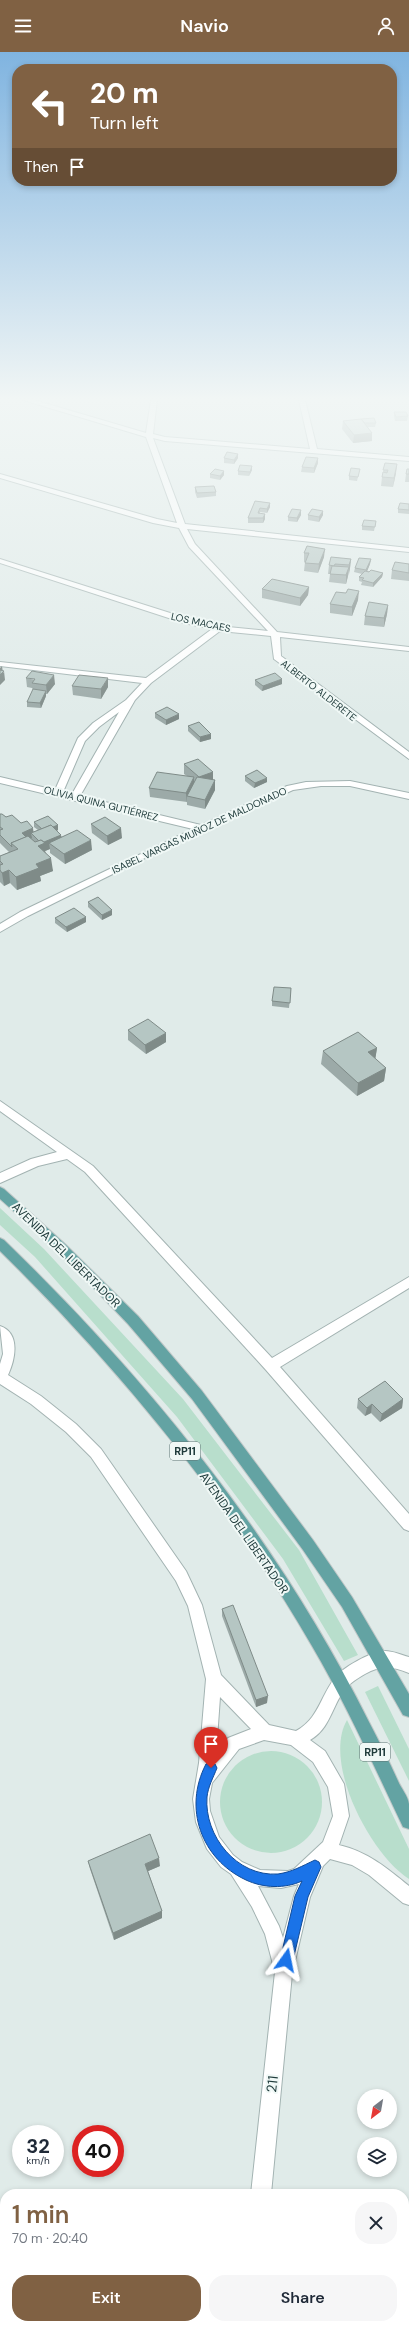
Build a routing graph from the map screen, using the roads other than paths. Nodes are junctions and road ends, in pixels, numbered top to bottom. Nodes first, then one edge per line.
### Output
1 (105, 506) edge
2 (173, 506) edge
3 (183, 526) junction
4 (409, 550) edge
5 (0, 561) edge
6 (218, 628) junction
7 (274, 633) junction
8 (409, 649) edge
9 (0, 664) edge
10 (148, 681) junction
11 (131, 699) junction
12 (409, 756) edge
13 (0, 780) edge
14 (58, 792) junction
15 (409, 796) edge
16 (75, 797) junction
17 (202, 828) junction
18 (0, 929) edge
19 (0, 1105) edge
20 (69, 1154) junction
21 (0, 1178) edge
22 (0, 1192) edge
23 (0, 1242) edge
24 (409, 1282) edge
25 (0, 1331) edge
26 (271, 1366) junction
27 (0, 1377) edge
28 (409, 1524) edge
29 (381, 1659) junction
30 (409, 1665) edge
31 (214, 1679) junction
32 (341, 1682) junction
33 (409, 1709) edge
34 (265, 1732) junction
35 (298, 1738) junction
36 (206, 1777) junction
37 (409, 1821) edge
38 (330, 1852) junction
39 (315, 1867) junction
40 (237, 1869) junction
41 (409, 1897) edge
42 (283, 1974) junction
43 (262, 2189) edge

1 - 3 street
2 - 3 street
3 - 4 street
3 - 7 street
5 - 6 street, LOS MACAES
6 - 7 street, LOS MACAES
6 - 10 street
7 - 8 street, LOS MACAES
7 - 12 street, ALBERTO ALDERETE
9 - 10 street
10 - 11 street
11 - 14 street
11 - 16 street
13 - 14 street, OLIVIA QUINA GUTIÉRREZ
14 - 16 street, OLIVIA QUINA GUTIÉRREZ
15 - 17 street, ISABEL VARGAS MUÑOZ DE MALDONADO
16 - 17 street, OLIVIA QUINA GUTIÉRREZ
17 - 18 street, ISABEL VARGAS MUÑOZ DE MALDONADO
19 - 20 street
20 - 21 street
20 - 26 street
22 - 29 main road, AVENIDA DEL LIBERTADOR
23 - 32 main road, AVENIDA DEL LIBERTADOR / RP11
24 - 26 street
25 - 27 street
26 - 28 street
27 - 31 street
29 - 30 street
29 - 32 street
29 - 33 main road, AVENIDA DEL LIBERTADOR
31 - 34 street
31 - 36 street
32 - 35 street
32 - 37 main road, AVENIDA DEL LIBERTADOR / RP11
34 - 35 street
34 - 36 street
35 - 38 street
36 - 40 street
38 - 39 street
38 - 41 street
39 - 40 street
39 - 42 street, 211
40 - 42 street, 211
42 - 43 street, 211

